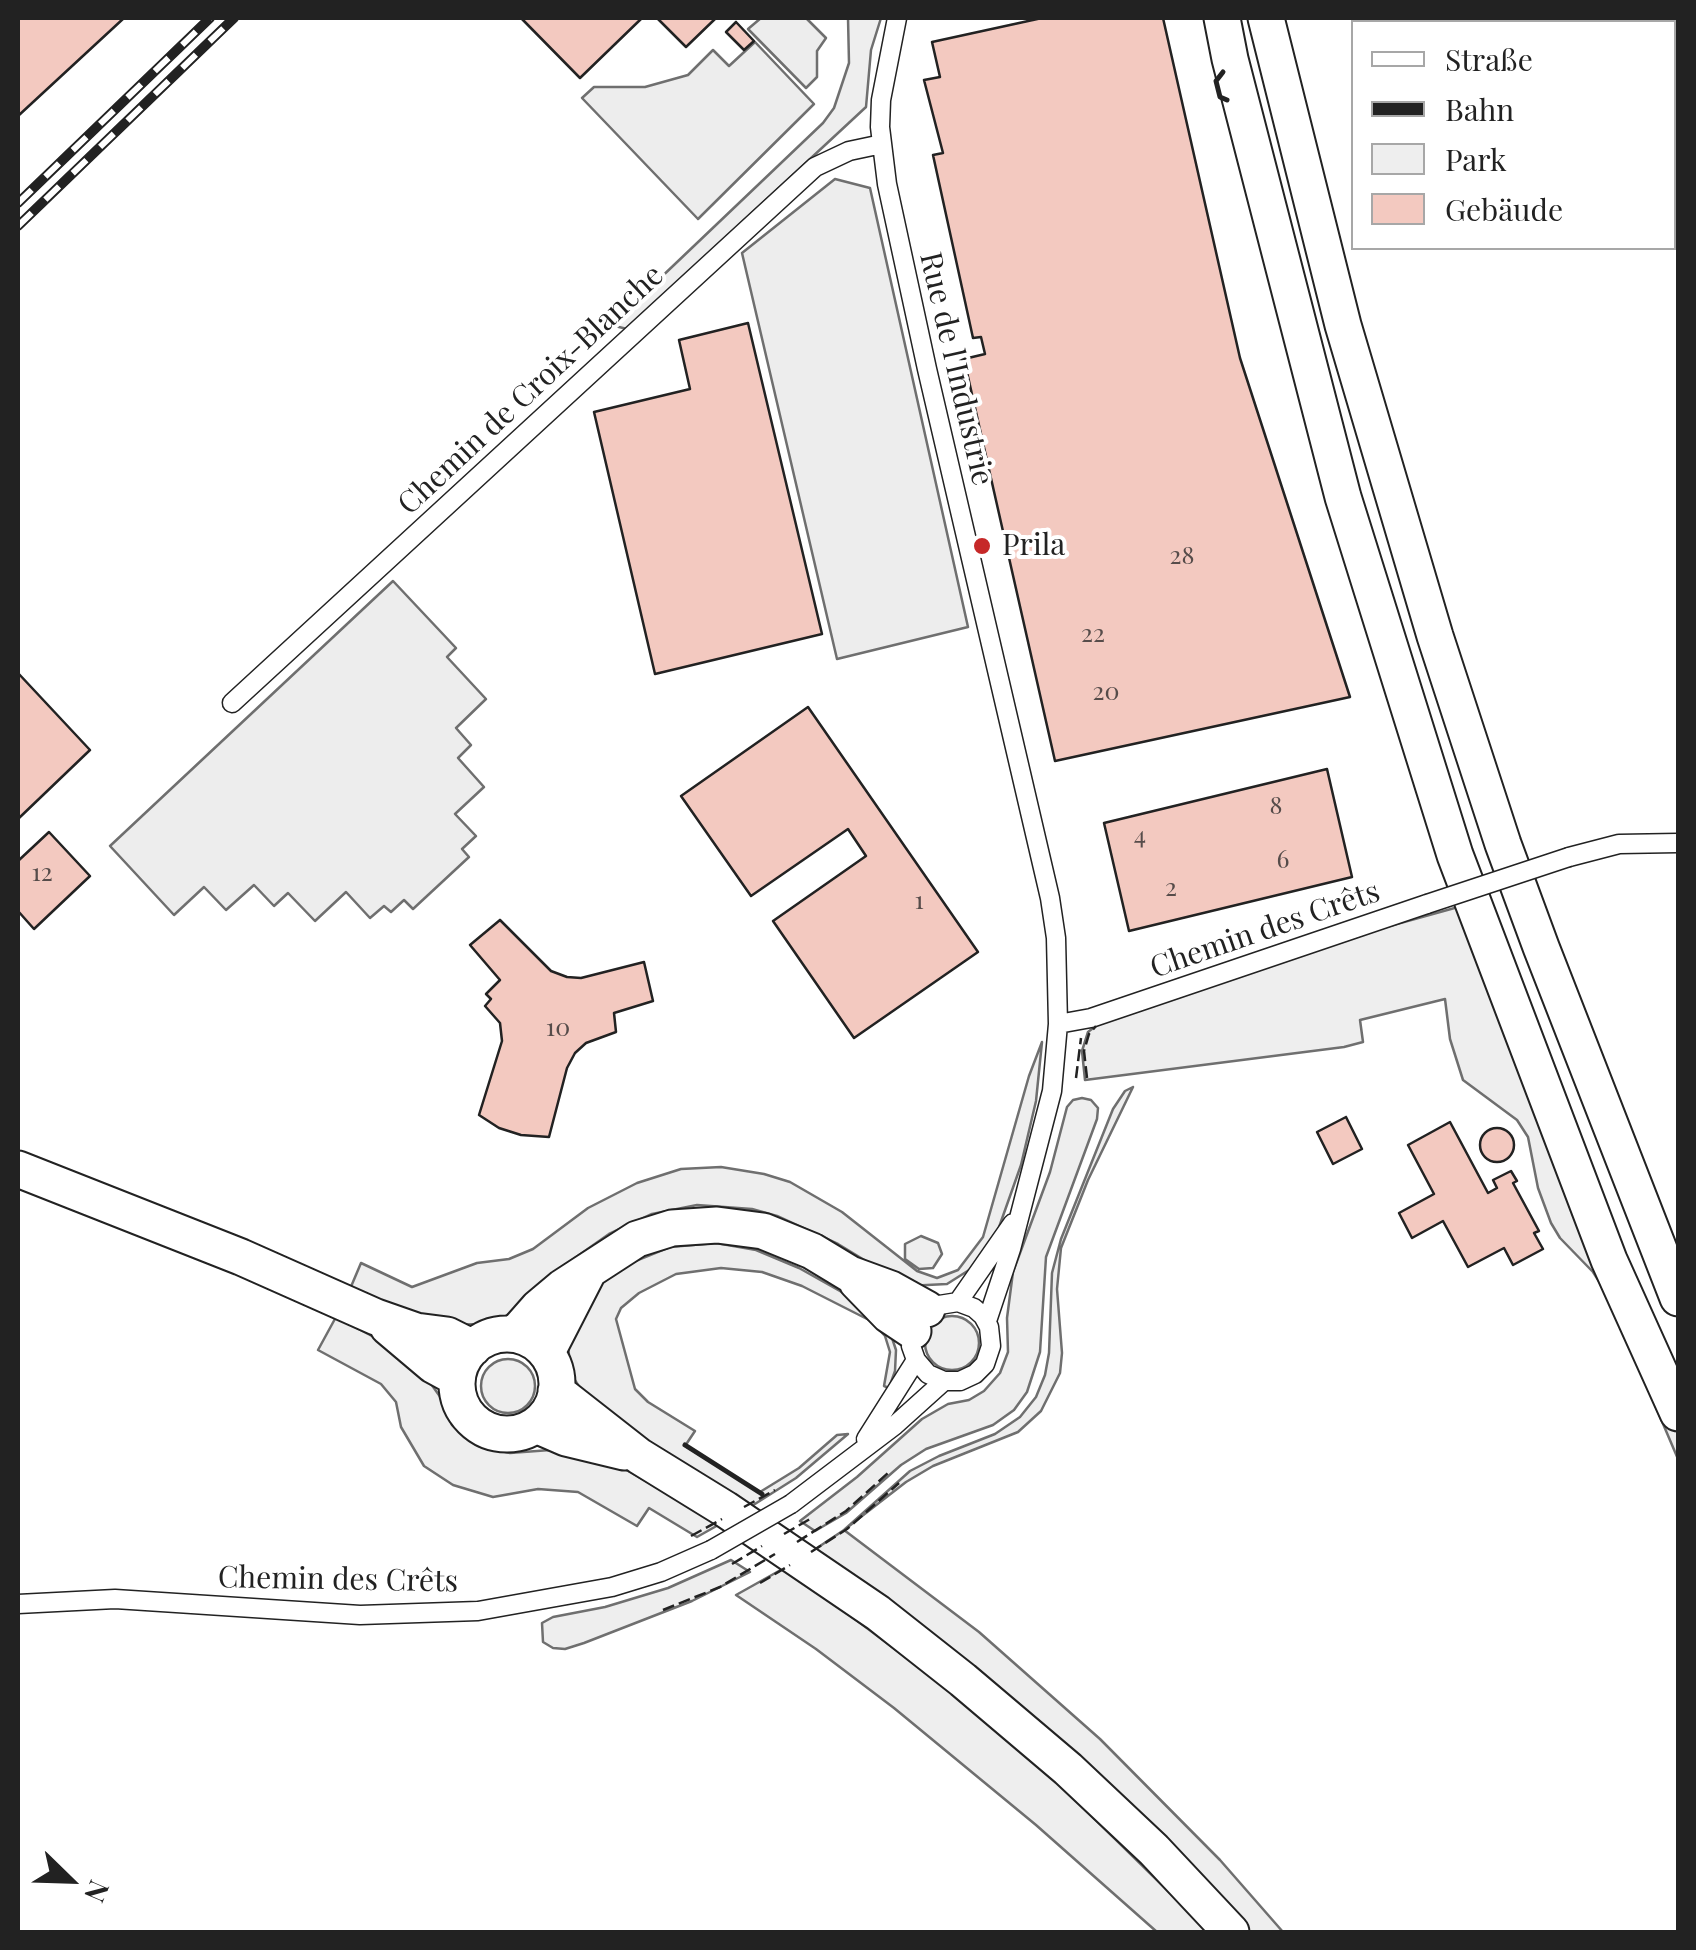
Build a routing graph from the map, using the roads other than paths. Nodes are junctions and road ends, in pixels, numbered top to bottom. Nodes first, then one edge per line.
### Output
1 (897, 18) edge
2 (1222, 18) edge
3 (1239, 18) edge
4 (1266, 18) edge
5 (882, 144) junction
6 (232, 703) dead end
7 (1678, 843) edge
8 (1058, 1024) junction
9 (18, 1169) edge
10 (1018, 1216) junction
11 (588, 1273) junction
12 (1678, 1298) edge
13 (986, 1321) junction
14 (928, 1326) junction
15 (516, 1333) junction
16 (547, 1352) junction
17 (465, 1363) junction
18 (1678, 1364) edge
19 (944, 1381) junction
20 (556, 1391) junction
21 (1678, 1413) edge
22 (536, 1425) junction
23 (857, 1452) junction
24 (639, 1456) junction
25 (18, 1604) edge
26 (1231, 1932) edge

1 - 5 street, Rue de l'Industrie
2 - 21 highway
3 - 18 highway
4 - 12 highway
5 - 6 street, Chemin de Croix-Blanche
5 - 8 street, Rue de l'Industrie
7 - 8 street, Chemin des Crêts, bridge
8 - 10 street, Chemin des Crêts
9 - 17 highway
10 - 13 street, Chemin des Crêts
10 - 14 street, Chemin des Crêts
11 - 14 highway
11 - 15 highway
11 - 16 highway
13 - 14 street
13 - 19 street, Chemin des Crêts
14 - 19 street
14 - 23 street, Chemin des Crêts
15 - 16 highway
15 - 17 highway
16 - 20 highway
17 - 22 highway
19 - 23 street, Chemin des Crêts
20 - 22 highway
20 - 24 highway
22 - 24 highway
23 - 25 street, Chemin des Crêts, bridge
24 - 26 highway

